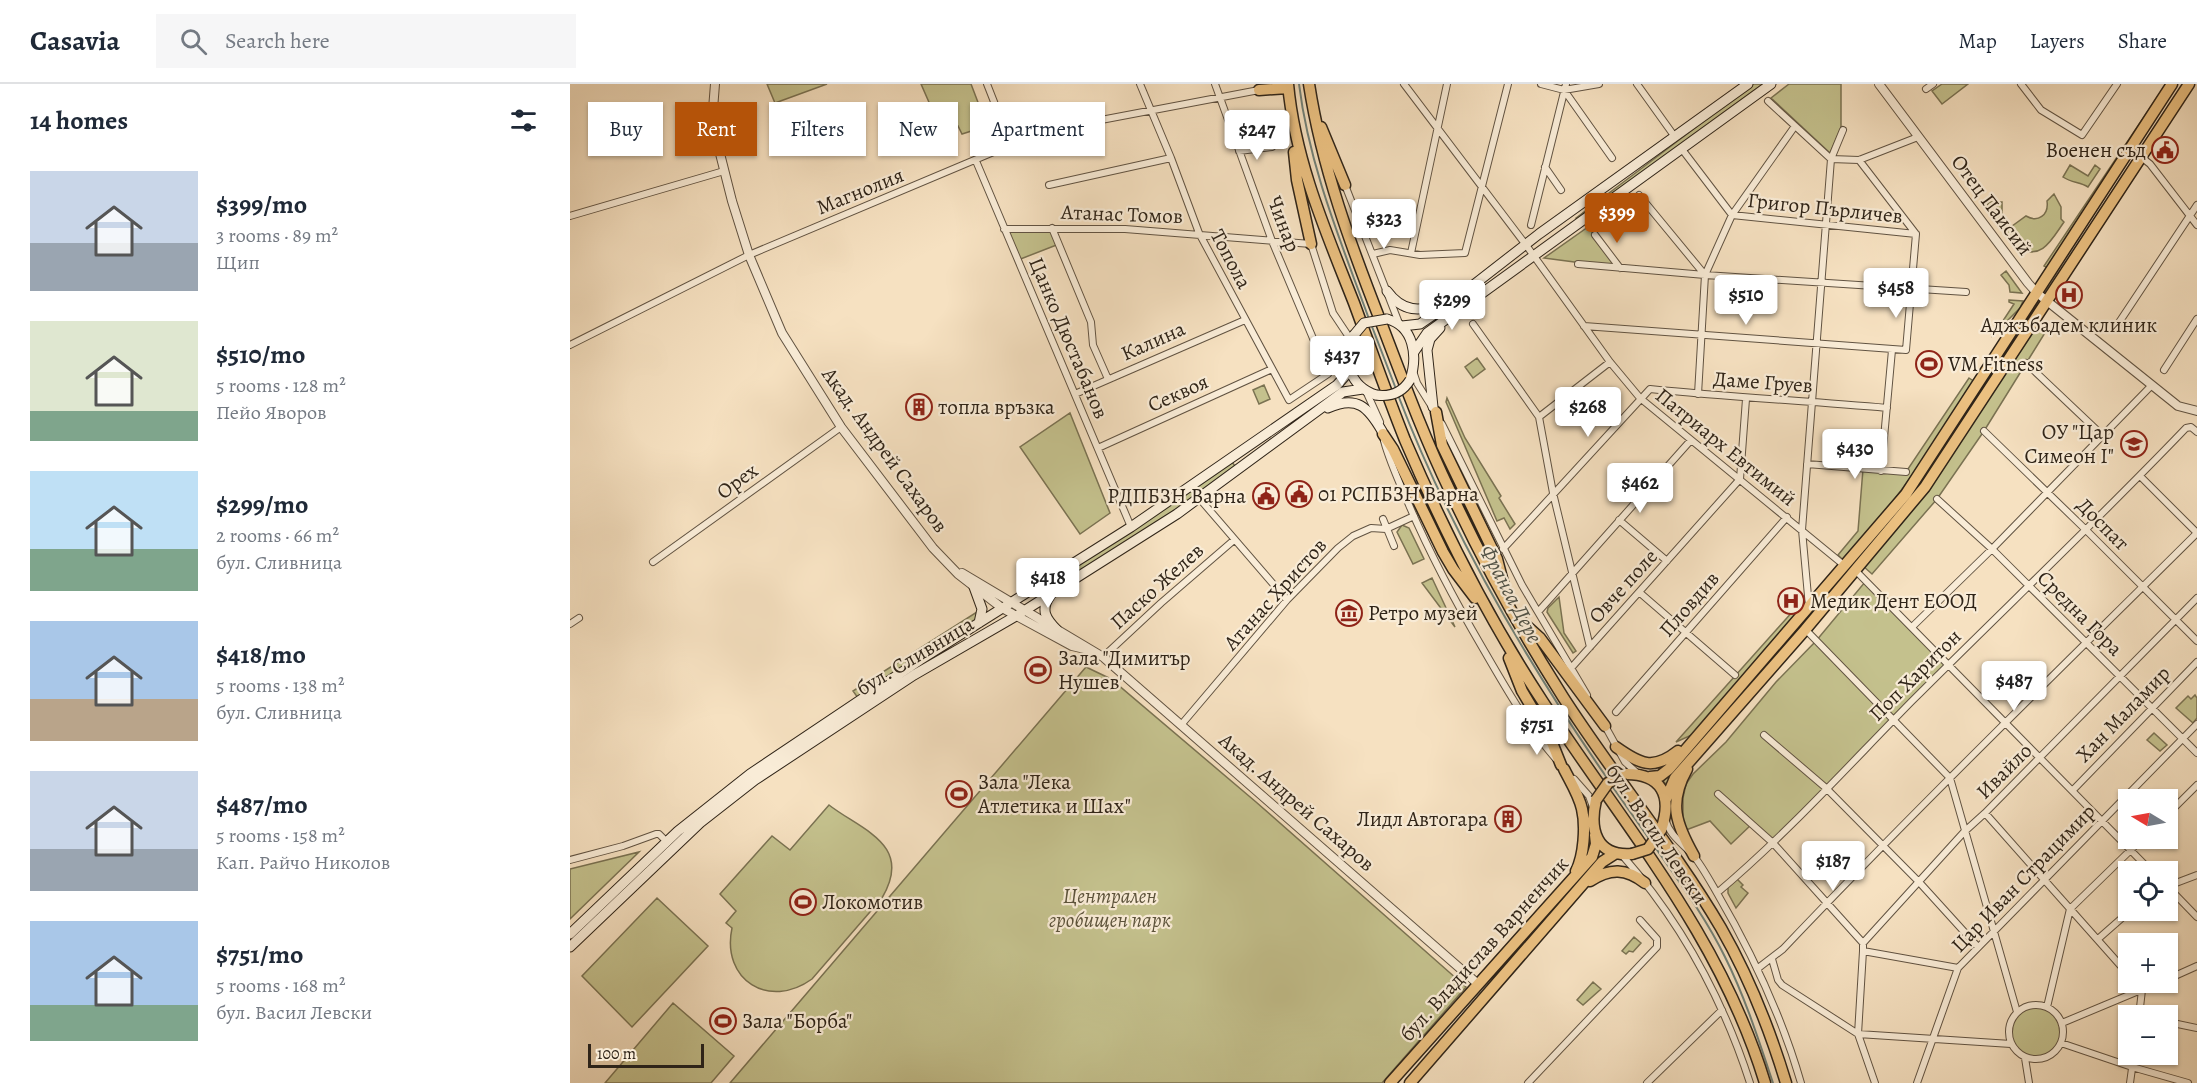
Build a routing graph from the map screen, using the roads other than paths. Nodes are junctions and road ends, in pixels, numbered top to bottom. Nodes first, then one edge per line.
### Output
1 (715, 84) edge
2 (987, 84) edge
3 (1140, 84) edge
4 (1215, 84) edge
5 (1309, 84) edge
6 (1404, 84) edge
7 (1447, 84) edge
8 (1508, 84) edge
9 (1541, 84) edge
10 (1599, 84) edge
11 (1637, 84) edge
12 (1748, 84) edge
13 (1771, 84) edge
14 (1879, 84) edge
15 (1933, 84) edge
16 (2021, 84) edge
17 (2117, 84) edge
18 (2172, 84) edge
19 (2189, 84) edge
20 (1565, 87) edge
21 (1926, 89) dead end
22 (1259, 90) joint
23 (1288, 90) edge
24 (1220, 97) junction
25 (1311, 99) junction
26 (1768, 101) dead end
27 (994, 102) edge
28 (1152, 112) junction
29 (1105, 120) edge
30 (1794, 126) junction
31 (1438, 128) junction
32 (1843, 130) dead end
33 (1675, 137) junction
34 (1918, 137) junction
35 (1272, 147) dead end
36 (1681, 148) junction
37 (1239, 151) junction
38 (986, 156) edge
39 (2141, 157) junction
40 (1172, 158) junction
41 (1612, 158) dead end
42 (1831, 159) junction
43 (1859, 160) junction
44 (976, 161) junction
45 (1545, 167) junction
46 (724, 171) junction
47 (1049, 185) dead end
48 (1345, 185) joint
49 (1481, 188) junction
50 (1561, 190) dead end
51 (1639, 195) dead end
52 (2197, 205) edge
53 (1732, 215) junction
54 (2190, 215) junction
55 (570, 216) edge
56 (1531, 225) dead end
57 (1826, 225) junction
58 (2197, 225) edge
59 (1052, 228) junction
60 (1004, 229) junction
61 (1199, 233) junction
62 (1916, 234) junction
63 (1594, 235) dead end
64 (1272, 241) junction
65 (1311, 244) junction
66 (1526, 245) junction
67 (1411, 253) junction
68 (1373, 254) junction
69 (749, 255) junction
70 (1533, 255) junction
71 (1578, 264) dead end
72 (1620, 268) junction
73 (1704, 275) junction
74 (1821, 282) junction
75 (1910, 290) junction
76 (1387, 291) junction
77 (1966, 292) dead end
78 (2037, 293) junction
79 (2047, 301) junction
80 (1452, 309) junction
81 (2197, 319) edge
82 (1245, 320) junction
83 (1473, 324) dead end
84 (1401, 325) junction
85 (1584, 326) junction
86 (2116, 327) dead end
87 (1702, 336) junction
88 (1353, 338) junction
89 (1816, 343) junction
90 (570, 345) edge
91 (1892, 350) junction
92 (1414, 352) junction
93 (1610, 362) junction
94 (2026, 363) dead end
95 (1349, 367) junction
96 (1272, 369) junction
97 (1413, 369) junction
98 (2164, 370) dead end
99 (1328, 374) joint
100 (1108, 379) junction
101 (2152, 385) junction
102 (1368, 391) junction
103 (1075, 394) junction
104 (1698, 394) junction
105 (1640, 398) junction
106 (1746, 399) junction
107 (1812, 402) junction
108 (1887, 408) junction
109 (1434, 410) junction
110 (2197, 411) edge
111 (1539, 417) junction
112 (1307, 418) junction
113 (841, 427) junction
114 (1984, 431) dead end
115 (1383, 432) junction
116 (2197, 432) edge
117 (2103, 436) junction
118 (1691, 440) junction
119 (1098, 448) junction
120 (1230, 459) junction
121 (1807, 464) junction
122 (1237, 468) junction
123 (1881, 471) junction
124 (1906, 472) dead end
125 (2140, 476) junction
126 (1740, 479) junction
127 (2047, 492) junction
128 (1553, 493) junction
129 (1199, 498) junction
130 (1937, 499) dead end
131 (1414, 516) junction
132 (1787, 517) junction
133 (1383, 519) dead end
134 (1619, 520) junction
135 (1131, 527) junction
136 (1386, 529) junction
137 (1802, 530) junction
138 (2086, 530) junction
139 (2197, 533) edge
140 (1234, 540) junction
141 (1394, 546) dead end
142 (1503, 549) junction
143 (1992, 549) junction
144 (1667, 561) junction
145 (653, 562) dead end
146 (948, 564) junction
147 (1850, 568) junction
148 (1573, 575) junction
149 (2028, 585) junction
150 (974, 587) junction
151 (2143, 587) junction
152 (1639, 592) junction
153 (1051, 594) junction
154 (2197, 598) edge
155 (1287, 600) junction
156 (1011, 603) junction
157 (1002, 608) junction
158 (1809, 608) junction
159 (1026, 610) junction
160 (1511, 610) junction
161 (1538, 612) junction
162 (1016, 616) junction
163 (579, 618) dead end
164 (2175, 620) junction
165 (979, 623) junction
166 (570, 624) edge
167 (1495, 624) junction
168 (1912, 627) junction
169 (1057, 630) junction
170 (1805, 630) junction
171 (1687, 633) junction
172 (2197, 641) edge
173 (2087, 644) junction
174 (1590, 647) junction
175 (1089, 650) junction
176 (1103, 657) junction
177 (2197, 662) edge
178 (1949, 664) junction
179 (1572, 667) junction
180 (1735, 675) dead end
181 (2120, 677) junction
182 (2152, 708) junction
183 (1616, 712) dead end
184 (1893, 720) junction
185 (2006, 721) junction
186 (2197, 724) edge
187 (1181, 725) junction
188 (1605, 726) junction
189 (1764, 735) dead end
190 (1698, 736) junction
191 (2183, 738) junction
192 (1616, 747) junction
193 (1698, 752) junction
194 (2197, 753) edge
195 (2040, 757) junction
196 (1562, 767) junction
197 (1645, 776) junction
198 (1950, 778) junction
199 (2197, 785) edge
200 (1826, 788) junction
201 (2073, 790) junction
202 (1718, 794) dead end
203 (1666, 799) junction
204 (2178, 804) edge
205 (1595, 805) junction
206 (1985, 813) junction
207 (1665, 818) junction
208 (2102, 820) junction
209 (1964, 832) junction
210 (1595, 835) junction
211 (667, 842) junction
212 (1773, 843) junction
213 (1883, 846) junction
214 (2131, 850) junction
215 (1623, 854) junction
216 (1694, 856) junction
217 (570, 860) edge
218 (2142, 861) edge
219 (2197, 874) edge
220 (2043, 880) junction
221 (1919, 882) junction
222 (2178, 882) edge
223 (1645, 883) junction
224 (1576, 884) junction
225 (1717, 893) junction
226 (2178, 897) edge
227 (1826, 903) junction
228 (2070, 909) junction
229 (2197, 917) edge
230 (1640, 920) dead end
231 (2118, 921) edge
232 (1993, 932) junction
233 (570, 933) edge
234 (2098, 939) junction
235 (1863, 943) junction
236 (570, 947) edge
237 (1978, 947) junction
238 (1863, 951) junction
239 (1772, 960) junction
240 (2118, 962) edge
241 (2197, 966) edge
242 (1958, 968) junction
243 (1757, 969) junction
244 (2178, 975) edge
245 (1478, 984) junction
246 (2135, 993) edge
247 (2047, 1007) junction
248 (1722, 1010) junction
249 (2017, 1012) junction
250 (2062, 1023) junction
251 (2178, 1024) edge
252 (2197, 1028) edge
253 (1858, 1034) junction
254 (1932, 1038) junction
255 (2061, 1043) junction
256 (2011, 1044) junction
257 (2025, 1058) junction
258 (2132, 1067) junction
259 (1390, 1083) edge
260 (1410, 1083) edge
261 (1528, 1083) edge
262 (1647, 1083) edge
263 (1750, 1083) edge
264 (1765, 1083) edge
265 (1786, 1083) edge
266 (1800, 1083) edge
267 (1875, 1083) edge
268 (1917, 1083) edge
269 (2029, 1083) edge
270 (2130, 1083) edge
271 (2188, 1083) edge

1 - 46 street, Акад. Андрей Сахаров
2 - 27 street
3 - 28 street, Топола
4 - 24 street, Чинар
5 - 25 main road, бул. Васил Левски
6 - 31 street, Патриарх Евтимий
7 - 31 street
8 - 49 street
9 - 20 street
10 - 20 street
11 - 33 street
12 - 33 main road
13 - 36 main road
14 - 34 street, Отец Паисий
15 - 21 street
16 - 17 street
18 - 78 main road
19 - 39 main road
20 - 41 street
20 - 45 street
22 - 23 main road
22 - 24 street, Магнолия
23 - 65 main road
23 - 167 main road, бул. Васил Левски
24 - 28 street, Магнолия
24 - 37 street, Чинар
25 - 48 main road
25 - 160 main road, бул. Васил Левски
26 - 30 street
28 - 29 street, Магнолия
28 - 40 street, Топола
30 - 42 street
30 - 53 street
31 - 49 street, Патриарх Евтимий
31 - 67 street
32 - 42 street
33 - 66 main road
34 - 43 street
34 - 78 street, Отец Паисий
35 - 37 street
36 - 53 street
36 - 70 main road
37 - 64 street, Чинар
38 - 44 street, Магнолия
39 - 54 street
39 - 79 main road
40 - 47 street
40 - 61 street, Топола
42 - 43 street
42 - 57 street
43 - 62 street
44 - 60 street, Цанко Дюстабанов
44 - 69 street, Магнолия
45 - 50 street
45 - 56 street
46 - 55 street
46 - 69 street, Акад. Андрей Сахаров
48 - 68 street
49 - 66 street, Патриарх Евтимий
49 - 67 street
51 - 73 street
52 - 54 street
53 - 57 street, Григор Пърличев
53 - 73 street
54 - 58 street
54 - 86 street
57 - 62 street, Григор Пърличев
57 - 74 street
59 - 60 street, Атанас Томов
59 - 61 street, Атанас Томов
59 - 100 street
60 - 103 street, Цанко Дюстабанов
61 - 64 street, Атанас Томов
61 - 82 street, Топола
62 - 75 street
63 - 72 street
64 - 65 street, Атанас Томов
64 - 99 street, Чинар
65 - 88 street
66 - 70 street, Патриарх Евтимий
66 - 80 main road
67 - 68 street
68 - 76 street
69 - 90 street, Магнолия
69 - 113 street, Акад. Андрей Сахаров
70 - 80 main road
70 - 85 street, Патриарх Евтимий
71 - 72 street
72 - 73 street
73 - 74 street
73 - 87 street
74 - 75 street
74 - 89 street
75 - 77 street
75 - 91 street
76 - 80 main road
76 - 84 street
78 - 79 street, Отец Паисий
78 - 147 main road
79 - 101 street, Отец Паисий
79 - 147 main road
80 - 84 main road
80 - 92 main road
80 - 109 main road
81 - 98 street
82 - 96 street, Топола
82 - 100 street, Калина
83 - 111 street
84 - 88 main road, bridge
84 - 92 main road
85 - 87 street
85 - 93 street, Патриарх Евтимий
87 - 89 street
87 - 104 street
88 - 95 main road
89 - 91 street
89 - 107 street
91 - 108 street
92 - 97 main road
93 - 105 street, Патриарх Евтимий
93 - 111 street
94 - 117 street
95 - 102 main road
95 - 120 main road, бул. Сливница
96 - 99 street, Топола
96 - 119 street, Секвоя
97 - 102 main road, bridge
97 - 109 street
100 - 103 street, Калина
101 - 110 street, Отец Паисий
101 - 117 street
102 - 112 main road, бул. Сливница
102 - 115 street
103 - 119 street, Цанко Дюстабанов
104 - 105 street, Даме Груев
104 - 106 street, Даме Груев
105 - 118 street, Патриарх Евтимий
105 - 128 street
106 - 107 street, Даме Груев
106 - 126 street
107 - 108 street, Даме Груев
107 - 121 street
108 - 123 street
109 - 142 street
109 - 160 main road
111 - 128 street
112 - 115 main road
112 - 122 main road, бул. Сливница
113 - 145 street, Орех
113 - 146 street, Акад. Андрей Сахаров
114 - 127 street, Доспат
115 - 131 street
115 - 167 main road
116 - 125 street, Поп Харитон
117 - 127 street
118 - 126 street, Патриарх Евтимий
118 - 134 street
119 - 135 street, Цанко Дюстабанов
120 - 122 main road
120 - 135 main road, бул. Сливница
121 - 123 street
121 - 137 street
122 - 129 main road, бул. Сливница
123 - 124 street
125 - 138 street, Поп Харитон
125 - 139 street
126 - 132 street, Патриарх Евтимий
126 - 144 street, Овче поле
127 - 138 street, Доспат
127 - 143 street
128 - 142 street
128 - 148 street
129 - 140 street
129 - 153 main road, бул. Сливница
130 - 143 street, Средна Гора
131 - 136 street, Атанас Христов
131 - 196 street
132 - 137 street, Патриарх Евтимий
132 - 171 street, Пловдив
133 - 136 street
134 - 144 street
134 - 148 street
135 - 156 main road, бул. Сливница
136 - 141 street
136 - 155 street, Атанас Христов
137 - 147 street, Патриарх Евтимий
137 - 158 street
138 - 149 street, Поп Харитон
138 - 151 street, Доспат
139 - 151 street
140 - 155 street
140 - 176 street, Паско Желев
142 - 161 street
143 - 149 street, Средна Гора
143 - 168 street
144 - 152 street, Овче поле
146 - 150 street, Акад. Андрей Сахаров
146 - 156 street, Акад. Андрей Сахаров
147 - 158 main road
147 - 168 street, Патриарх Евтимий
147 - 170 main road
148 - 161 street
148 - 174 street
149 - 173 street, Средна Гора
149 - 178 street, Поп Харитон
150 - 157 street, Акад. Андрей Сахаров
150 - 165 main road
151 - 164 street, Доспат
151 - 173 street
152 - 171 street
152 - 174 street, Овче поле
153 - 159 main road, бул. Сливница
153 - 169 main road
154 - 164 street, Ивайло
155 - 187 street, Атанас Христов
156 - 157 main road, бул. Сливница
156 - 159 street, Акад. Андрей Сахаров
157 - 162 street, Акад. Андрей Сахаров
157 - 165 main road, бул. Сливница
158 - 190 main road
159 - 162 main road, бул. Сливница
159 - 169 street, Акад. Андрей Сахаров
160 - 188 main road
160 - 265 main road, бул. Васил Левски
161 - 179 street
162 - 175 street, Акад. Андрей Сахаров
162 - 236 main road, бул. Сливница
163 - 166 street
164 - 172 street, Доспат
164 - 181 street, Ивайло
165 - 211 main road, бул. Сливница
167 - 196 main road
167 - 264 main road, бул. Васил Левски
168 - 178 street, Патриарх Евтимий
169 - 175 street, Акад. Андрей Сахаров
170 - 184 street
170 - 193 main road
171 - 180 street
171 - 183 street, Пловдив
173 - 181 street, Средна Гора
173 - 185 street
174 - 179 street, Овче поле
175 - 176 street, Акад. Андрей Сахаров
176 - 187 street, Акад. Андрей Сахаров
177 - 182 street, Хан Маламир
178 - 184 street, Поп Харитон
178 - 185 street, Патриарх Евтимий
179 - 188 street
181 - 182 street, Средна Гора
181 - 195 street, Ивайло
182 - 191 street, Средна Гора
182 - 201 street, Хан Маламир
184 - 198 street
184 - 200 street, Поп Харитон
185 - 195 street, Патриарх Евтимий
185 - 198 street
186 - 191 street, Цар Иван Страцимир
187 - 245 street, Акад. Андрей Сахаров
188 - 192 street
189 - 200 street
190 - 192 main road
190 - 197 main road
191 - 194 street, Средна Гора
191 - 208 street, Цар Иван Страцимир
192 - 197 street
193 - 203 main road
193 - 216 main road
195 - 201 street, Патриарх Евтимий
195 - 206 street, Ивайло
196 - 205 street
196 - 224 main road
197 - 203 main road
197 - 205 main road, bridge
198 - 209 street
198 - 213 street
199 - 204 street
200 - 212 street, Поп Харитон
200 - 213 street
201 - 208 street, Патриарх Евтимий
202 - 212 street
203 - 207 main road
205 - 210 main road
206 - 209 street, Ивайло
206 - 220 street
207 - 215 main road, bridge
207 - 216 street
208 - 214 street, Патриарх Евтимий
208 - 220 street, Цар Иван Страцимир
209 - 221 street, Ивайло
209 - 232 street
210 - 215 main road
210 - 224 main road, бул. Владислав Варненчик
211 - 217 street
211 - 233 main road, бул. Сливница
212 - 225 street, Поп Харитон
212 - 227 street
213 - 221 street
213 - 227 street
214 - 218 street, Патриарх Евтимий
214 - 228 street
215 - 223 street
215 - 224 main road, бул. Владислав Варненчик
216 - 225 street
219 - 222 street
220 - 228 street
220 - 232 street, Цар Иван Страцимир
221 - 235 street, Ивайло
221 - 237 street
223 - 224 main road
223 - 248 street
224 - 245 main road, бул. Владислав Варненчик
224 - 260 main road, бул. Владислав Варненчик
225 - 243 street
226 - 229 street
227 - 235 street
227 - 239 street
228 - 234 street
228 - 247 street
230 - 261 street
231 - 234 street
232 - 237 street, Цар Иван Страцимир
232 - 249 street
234 - 240 street
235 - 238 street
237 - 242 street, Цар Иван Страцимир
238 - 242 street
238 - 253 street
239 - 243 street
239 - 253 street
241 - 244 street
242 - 254 street, Цар Иван Страцимир
243 - 266 street
245 - 259 main road, бул. Владислав Варненчик
246 - 250 street
247 - 249 street
247 - 250 street
248 - 262 street
248 - 263 street
249 - 256 street
250 - 255 street
251 - 252 street
253 - 254 street
253 - 267 street
254 - 256 street
254 - 268 street, Цар Иван Страцимир
255 - 257 street
255 - 258 street
256 - 257 street
257 - 269 street
258 - 270 street
258 - 271 street

